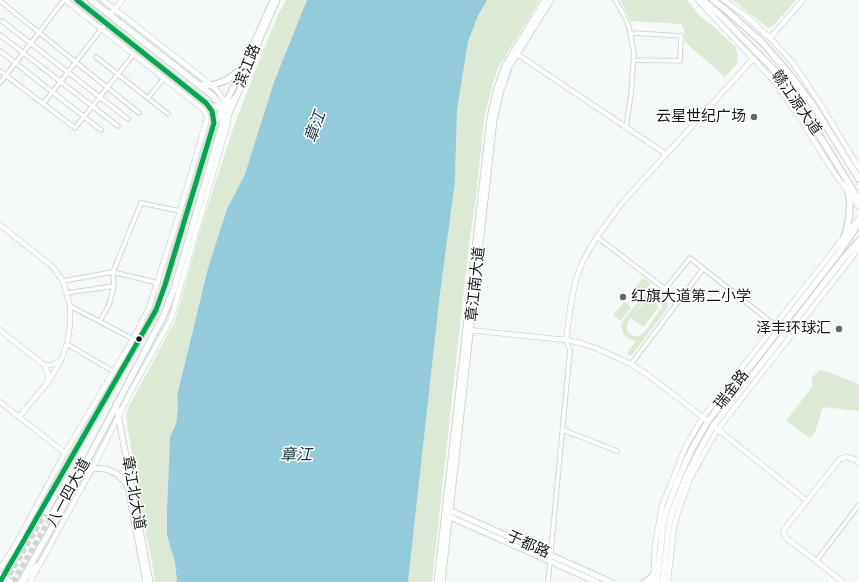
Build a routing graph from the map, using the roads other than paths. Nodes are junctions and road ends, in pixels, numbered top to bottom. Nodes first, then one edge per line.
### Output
1 (64, 0) edge
2 (76, 0) edge
3 (91, 0) edge
4 (103, 0) edge
5 (122, 0) edge
6 (273, 0) edge
7 (277, 0) edge
8 (545, 0) edge
9 (552, 0) edge
10 (615, 0) edge
11 (698, 0) edge
12 (703, 0) edge
13 (713, 0) edge
14 (724, 0) edge
15 (803, 0) edge
16 (0, 1) edge
17 (115, 9) junction
18 (110, 15) junction
19 (2, 21) dead end
20 (106, 22) junction
21 (101, 28) junction
22 (39, 32) junction
23 (0, 35) edge
24 (631, 36) junction
25 (770, 38) junction
26 (31, 43) junction
27 (0, 51) edge
28 (23, 53) junction
29 (134, 54) junction
30 (517, 54) junction
31 (96, 57) dead end
32 (753, 59) junction
33 (633, 60) junction
34 (76, 61) junction
35 (246, 61) junction
36 (16, 63) junction
37 (0, 71) edge
38 (68, 72) junction
39 (118, 74) junction
40 (6, 76) junction
41 (164, 78) junction
42 (60, 81) junction
43 (0, 83) edge
44 (200, 85) junction
45 (211, 85) junction
46 (107, 87) junction
47 (52, 92) junction
48 (100, 97) junction
49 (148, 98) junction
50 (236, 98) joint
51 (206, 103) junction
52 (43, 104) junction
53 (92, 106) junction
54 (204, 110) junction
55 (224, 110) junction
56 (139, 113) dead end
57 (168, 114) dead end
58 (84, 117) junction
59 (128, 119) dead end
60 (118, 126) dead end
61 (626, 127) junction
62 (101, 130) dead end
63 (666, 154) junction
64 (849, 164) junction
65 (859, 168) edge
66 (859, 172) edge
67 (844, 176) junction
68 (859, 179) edge
69 (848, 192) junction
70 (859, 200) edge
71 (859, 207) edge
72 (180, 211) junction
73 (859, 218) edge
74 (0, 224) edge
75 (859, 224) edge
76 (846, 234) junction
77 (597, 237) junction
78 (859, 241) edge
79 (859, 248) edge
80 (838, 254) junction
81 (843, 260) junction
82 (703, 269) junction
83 (113, 272) junction
84 (63, 281) junction
85 (158, 283) junction
86 (114, 286) junction
87 (66, 293) junction
88 (70, 306) junction
89 (100, 321) junction
90 (777, 328) junction
91 (0, 330) edge
92 (468, 330) junction
93 (133, 339) junction
94 (566, 340) junction
95 (67, 344) junction
96 (61, 360) junction
97 (631, 364) junction
98 (44, 365) junction
99 (114, 372) junction
100 (48, 382) junction
101 (109, 394) junction
102 (0, 402) edge
103 (116, 404) junction
104 (119, 415) junction
105 (19, 417) junction
106 (706, 419) junction
107 (716, 427) junction
108 (563, 430) junction
109 (617, 451) dead end
110 (65, 453) junction
111 (859, 463) edge
112 (92, 469) junction
113 (78, 476) junction
114 (807, 501) junction
115 (859, 504) edge
116 (448, 509) junction
117 (46, 512) tunnel mouth
118 (52, 515) tunnel mouth
119 (447, 516) junction
120 (16, 544) junction
121 (44, 556) junction
122 (551, 556) junction
123 (816, 561) junction
124 (550, 562) junction
125 (659, 568) junction
126 (0, 569) edge
127 (664, 573) junction
128 (654, 574) junction
129 (1, 579) edge
130 (10, 582) edge
131 (22, 582) edge
132 (30, 582) edge
133 (146, 582) edge
134 (150, 582) edge
135 (437, 582) edge
136 (442, 582) edge
137 (548, 582) edge
138 (597, 582) edge
139 (611, 582) edge
140 (646, 582) edge
141 (653, 582) edge
142 (657, 582) edge
143 (663, 582) edge
144 (668, 582) edge
145 (843, 582) edge

1 - 21 street
1 - 22 street
2 - 20 main road
3 - 18 main road
4 - 17 street
5 - 17 street
6 - 35 main road, 滨江路
7 - 50 main road, 滨江路
8 - 92 main road, 章江南大道
9 - 30 main road, 章江南大道
10 - 24 street
11 - 32 street
12 - 67 main road, 赣江源大道
13 - 64 main road, 赣江源大道
14 - 25 street
15 - 25 street
16 - 22 street
17 - 18 street
17 - 45 street
18 - 44 main road
19 - 26 street
20 - 21 street
20 - 51 main road
21 - 29 street
21 - 34 street
22 - 26 street
22 - 34 street
23 - 28 street
24 - 33 street
24 - 33 street
25 - 65 street
26 - 28 street
26 - 38 street
27 - 36 street
28 - 36 street
28 - 42 street
29 - 39 street
29 - 41 street
30 - 61 street
30 - 92 main road, 章江南大道
31 - 39 street
32 - 63 street
32 - 69 street
33 - 61 street
34 - 38 street
34 - 46 street
35 - 45 main road
35 - 55 main road, 滨江路
36 - 40 street
36 - 47 street
37 - 40 street
38 - 42 street
38 - 48 street
39 - 46 street
39 - 49 street
40 - 43 street
40 - 52 street
41 - 49 street
41 - 54 street
42 - 47 street
42 - 53 street
44 - 45 main road
44 - 55 main road
45 - 55 street
46 - 48 street
46 - 56 street
47 - 52 street
47 - 58 street
48 - 53 street
48 - 59 street
49 - 57 street
50 - 55 main road
51 - 55 main road
51 - 55 main road
52 - 58 street
53 - 58 street
53 - 60 street
54 - 55 street
54 - 72 street
55 - 101 main road
55 - 103 main road
55 - 104 street
58 - 62 street
61 - 63 street
63 - 77 street
64 - 66 main road
64 - 68 main road, 赣江源大道
67 - 69 main road
67 - 70 main road, 赣江源大道
69 - 71 street
69 - 76 main road
72 - 83 street
72 - 85 street
73 - 76 street
74 - 84 street
75 - 80 main road, 瑞金路
76 - 80 main road
76 - 90 street
77 - 82 street
77 - 94 street
78 - 81 main road, 瑞金路
79 - 81 main road
79 - 107 street
80 - 90 main road, 瑞金路
81 - 107 main road, 瑞金路
82 - 90 street
82 - 97 street
83 - 84 street
83 - 85 street
83 - 86 street
84 - 87 street
85 - 93 street
86 - 87 street
86 - 89 street
87 - 88 street
88 - 89 street
88 - 95 street
89 - 93 street
90 - 106 main road, 瑞金路
91 - 98 street
92 - 94 street
92 - 116 main road, 章江南大道
93 - 99 street
94 - 97 street
94 - 108 street
95 - 96 street
95 - 99 street
96 - 98 street
96 - 100 street
97 - 106 street
98 - 100 street
99 - 110 street
100 - 105 street
101 - 117 main road
101 - 129 main road, 八一四大道
102 - 105 street
103 - 104 main road, 章江北大道
103 - 113 main road, 八一四大道
103 - 118 main road
104 - 112 street
104 - 134 main road, 章江北大道
105 - 110 street
106 - 125 main road, 瑞金路
106 - 128 street
107 - 114 street
107 - 127 main road, 瑞金路
107 - 144 street
108 - 109 street
108 - 122 street
110 - 120 street
111 - 114 street
112 - 113 main road
112 - 121 street
112 - 133 main road, 章江北大道
113 - 131 main road, 八一四大道
114 - 123 street
115 - 123 street
116 - 119 main road, 章江南大道
116 - 122 main road, 于都路
119 - 124 main road, 于都路
119 - 135 main road, 章江南大道
119 - 136 main road, 章江南大道
120 - 126 street
120 - 129 street
121 - 131 street
121 - 132 street
122 - 124 street
122 - 139 main road, 于都路
123 - 145 street
124 - 137 street
124 - 138 main road, 于都路
125 - 128 main road
125 - 142 main road, 瑞金路
127 - 143 main road, 瑞金路
127 - 144 main road
128 - 140 main road
128 - 141 street
129 - 130 main road

